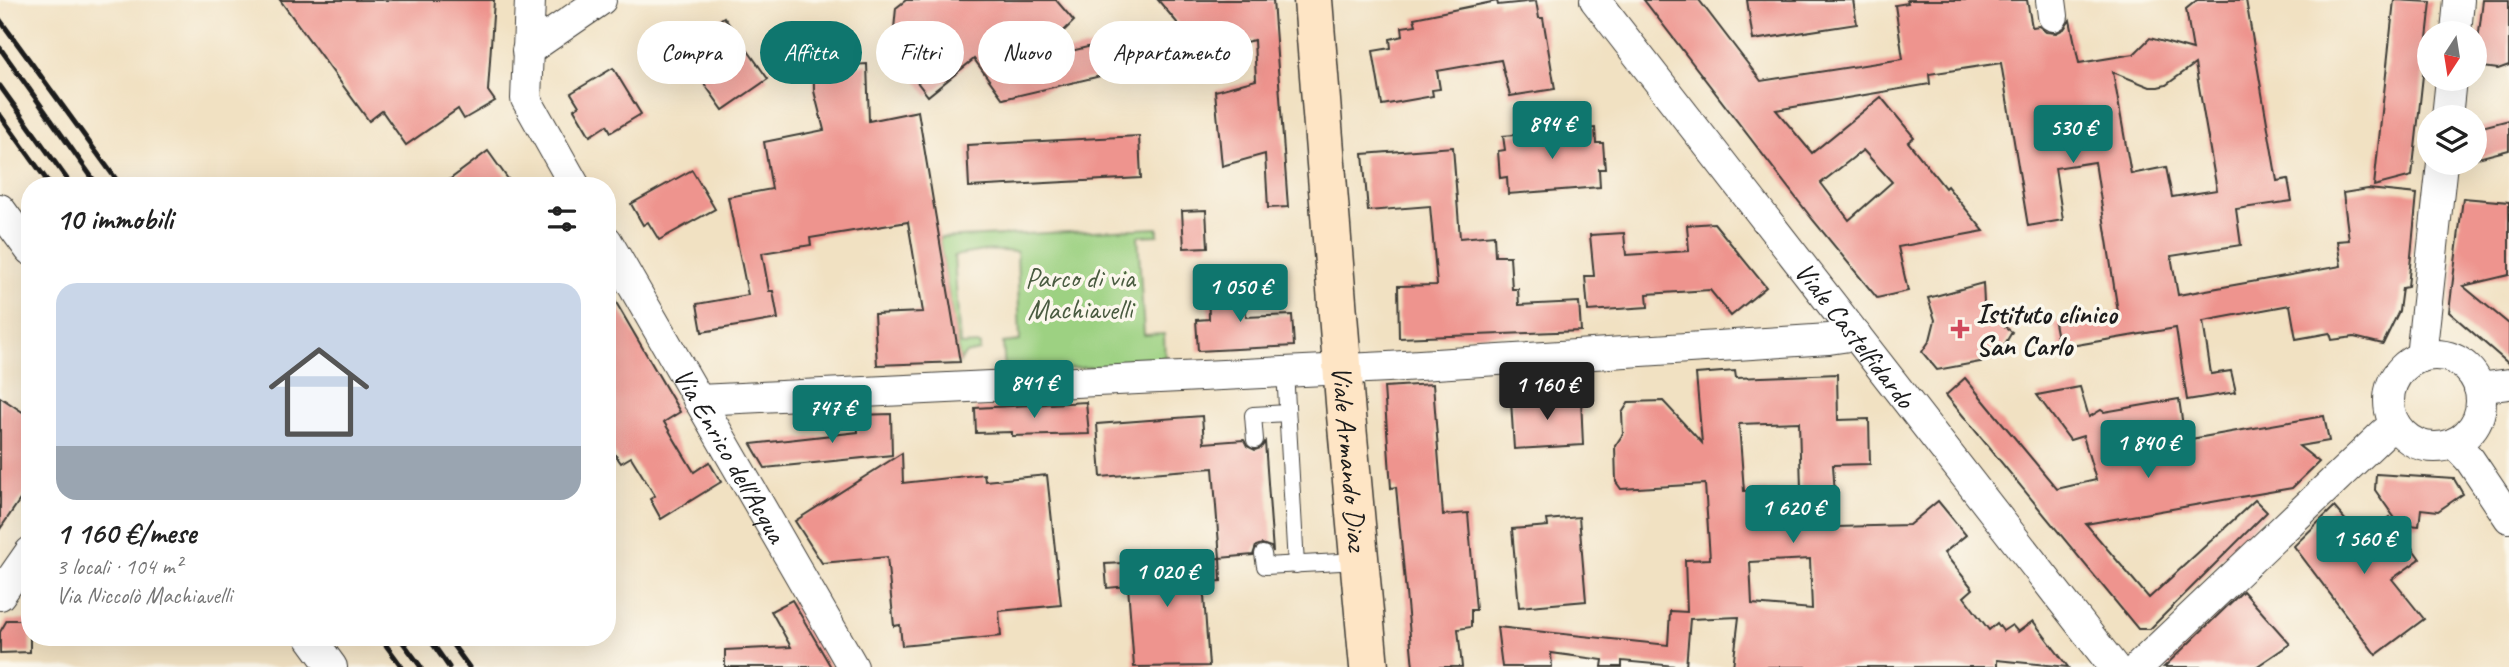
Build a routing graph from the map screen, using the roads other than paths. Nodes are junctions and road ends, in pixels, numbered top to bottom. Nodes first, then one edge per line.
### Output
1 (530, 0) edge
2 (601, 0) edge
3 (1313, 0) edge
4 (1595, 0) edge
5 (2459, 0) edge
6 (2457, 21) edge
7 (527, 51) junction
8 (2441, 175) edge
9 (570, 177) edge
10 (0, 209) edge
11 (21, 238) edge
12 (616, 257) edge
13 (1856, 335) junction
14 (2421, 357) junction
15 (1343, 369) junction
16 (1285, 372) junction
17 (2509, 384) edge
18 (2479, 388) junction
19 (698, 400) junction
20 (1287, 413) junction
21 (2396, 426) junction
22 (1255, 440) dead end
23 (2454, 443) junction
24 (2509, 518) edge
25 (1263, 554) dead end
26 (1359, 561) junction
27 (21, 565) edge
28 (1296, 565) junction
29 (0, 595) edge
30 (317, 646) edge
31 (332, 667) edge
32 (853, 667) edge
33 (1369, 667) edge
34 (2114, 667) edge
35 (2138, 667) edge

1 - 7 street
2 - 7 street
3 - 15 main road, Viale Armando Diaz
4 - 13 street, Viale Castelfidardo
5 - 6 street
7 - 9 street
8 - 14 street
10 - 11 street
12 - 19 street, Via Enrico dell'Acqua
13 - 15 street
13 - 34 street, Viale Castelfidardo
14 - 18 street
14 - 21 street
15 - 16 street
15 - 26 main road, Viale Armando Diaz
16 - 19 street
16 - 20 lane
17 - 18 street
18 - 23 street
19 - 32 street, Via Enrico dell'Acqua
20 - 22 lane
20 - 28 lane
21 - 23 street
21 - 35 street
23 - 24 street
25 - 28 lane
26 - 28 lane
26 - 33 main road, Viale Armando Diaz
27 - 29 street
30 - 31 street

